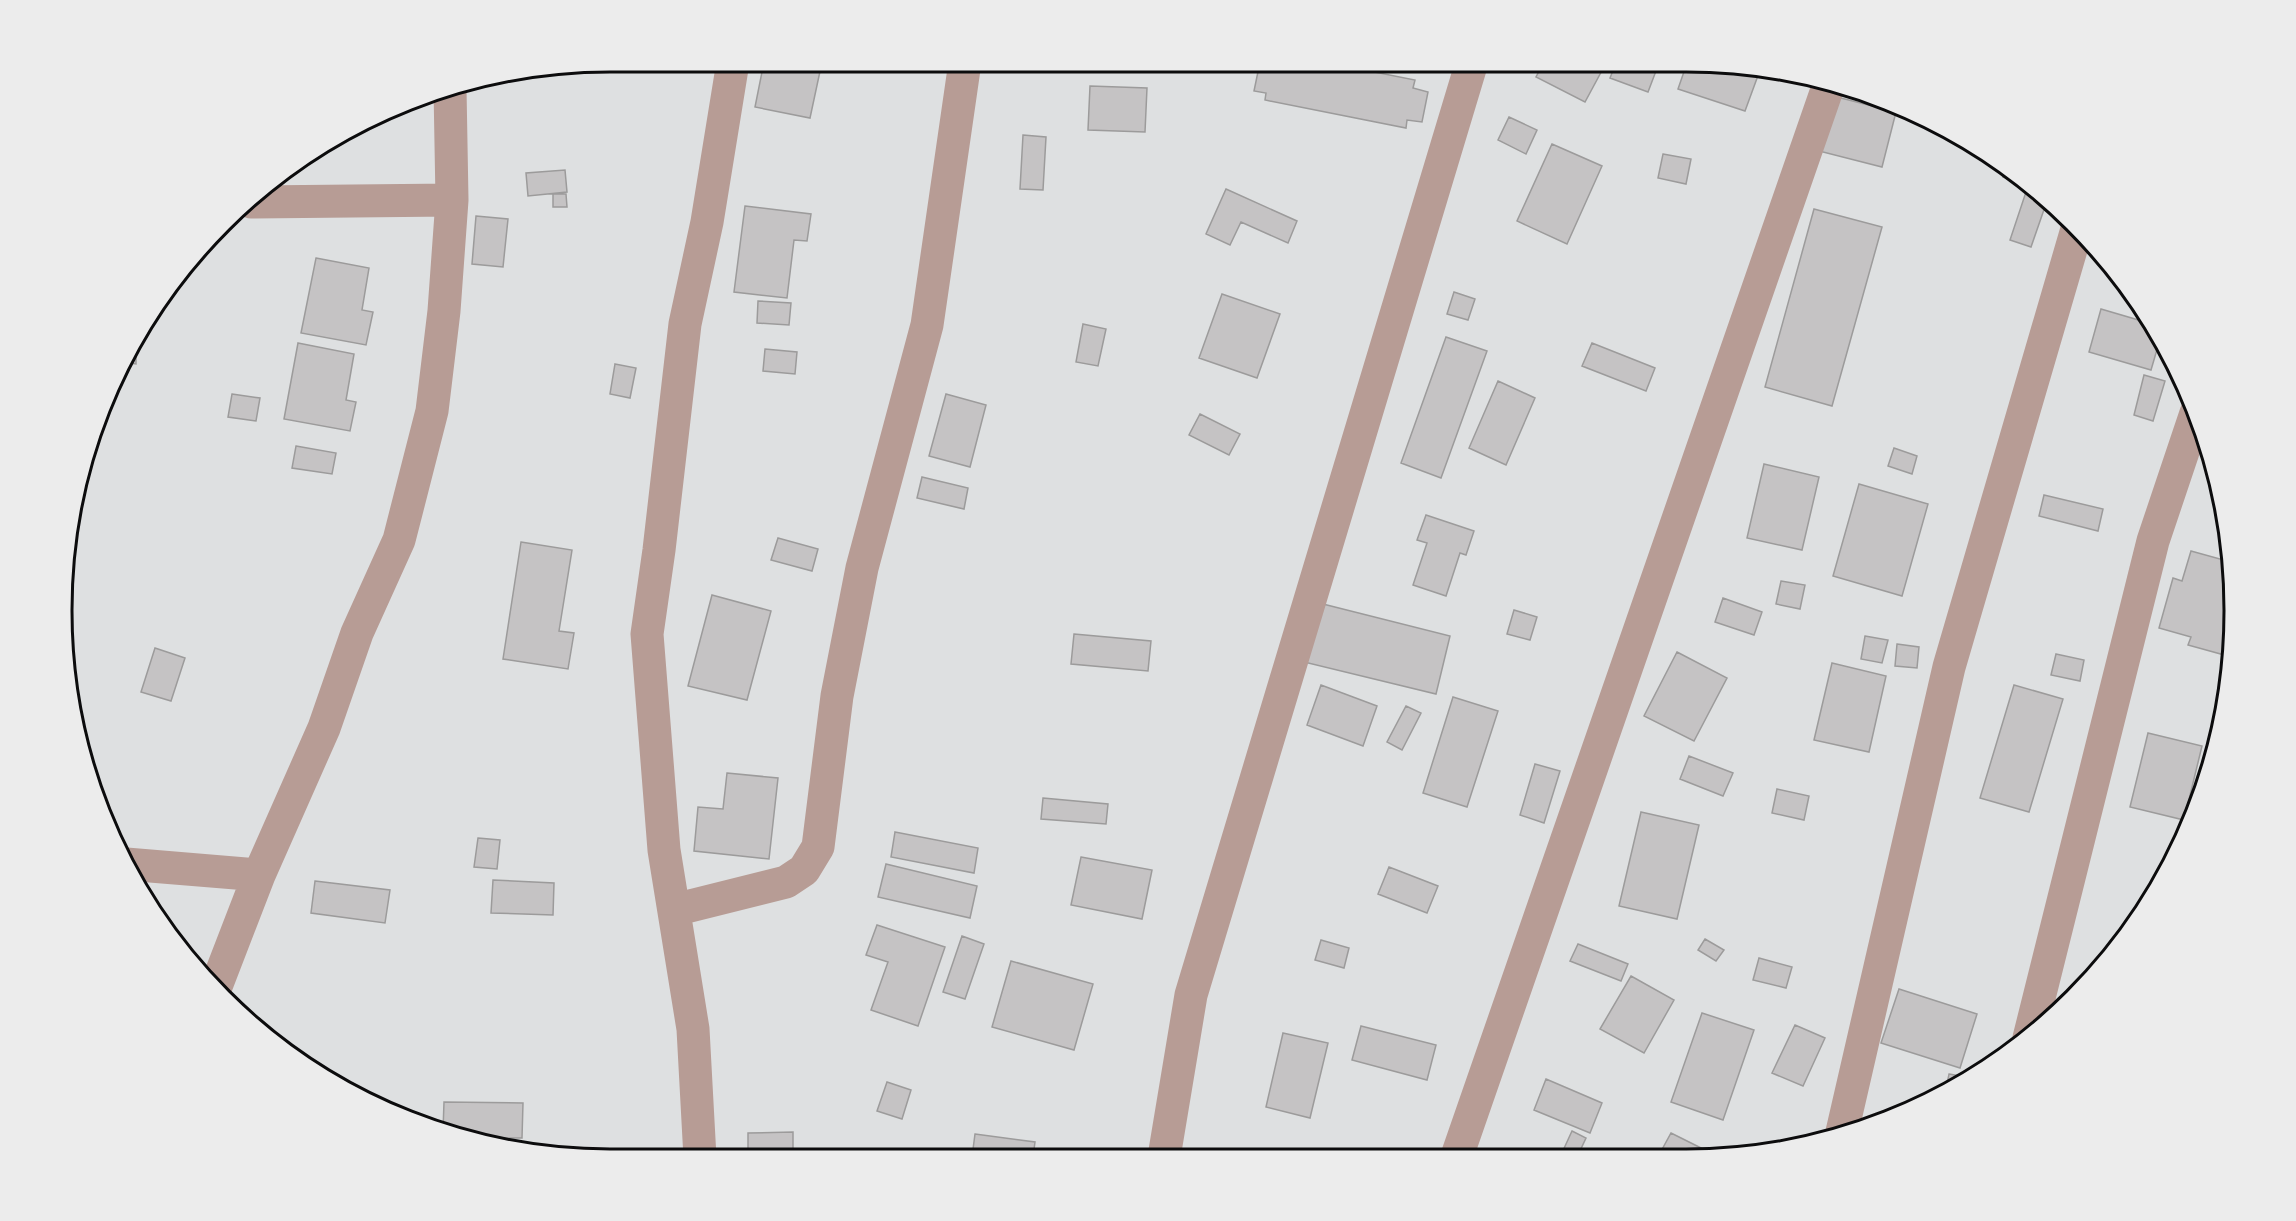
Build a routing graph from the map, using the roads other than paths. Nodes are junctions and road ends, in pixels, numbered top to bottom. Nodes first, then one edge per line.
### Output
1 (731, 72) edge
2 (964, 72) edge
3 (1469, 72) edge
4 (1827, 91) edge
5 (450, 97) edge
6 (452, 200) junction
7 (260, 202) edge
8 (2075, 239) edge
9 (2191, 427) edge
10 (136, 865) edge
11 (259, 875) junction
12 (674, 910) junction
13 (219, 979) edge
14 (2033, 1021) edge
15 (1844, 1125) edge
16 (700, 1149) edge
17 (1165, 1149) edge
18 (1459, 1149) edge

1 - 12 street
2 - 12 street
3 - 17 street
4 - 18 street
5 - 6 street
6 - 7 street
6 - 11 street
8 - 15 street
9 - 14 street
10 - 11 street
11 - 13 street
12 - 16 street

